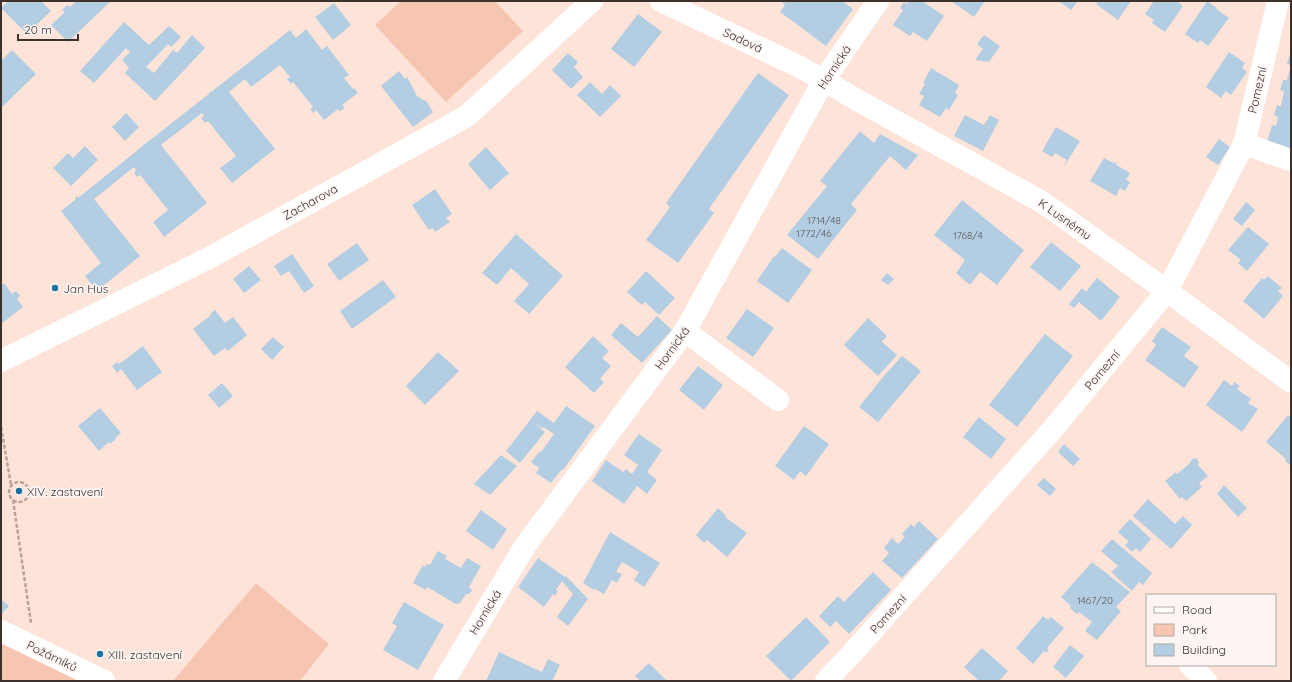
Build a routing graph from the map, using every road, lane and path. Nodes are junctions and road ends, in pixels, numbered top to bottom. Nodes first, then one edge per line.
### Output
1 (592, 1) edge
2 (661, 1) edge
3 (878, 1) edge
4 (1278, 1) edge
5 (824, 80) junction
6 (1244, 144) junction
7 (1291, 160) edge
8 (1167, 291) junction
9 (685, 331) junction
10 (1, 362) edge
11 (1291, 382) edge
12 (778, 400) dead end
13 (1, 427) edge
14 (11, 486) junction
15 (13, 500) junction
16 (1, 631) edge
17 (34, 647) junction
18 (1191, 666) edge
19 (104, 681) edge
20 (444, 681) edge
21 (826, 681) edge
22 (1206, 681) edge

1 - 10 street, Zacharova
2 - 5 street, Sadová
3 - 5 street, Hornická
4 - 6 street, Pomezní
5 - 8 street, K Lusnému
5 - 9 street, Hornická
6 - 7 street
6 - 8 street, Pomezní
8 - 11 street, K Lusnému
8 - 21 street, Pomezní
9 - 12 street
9 - 20 street, Hornická
13 - 14 path
14 - 15 path
14 - 15 path
15 - 17 path
16 - 17 street, Požárníků
17 - 19 street, Požárníků
18 - 22 street

